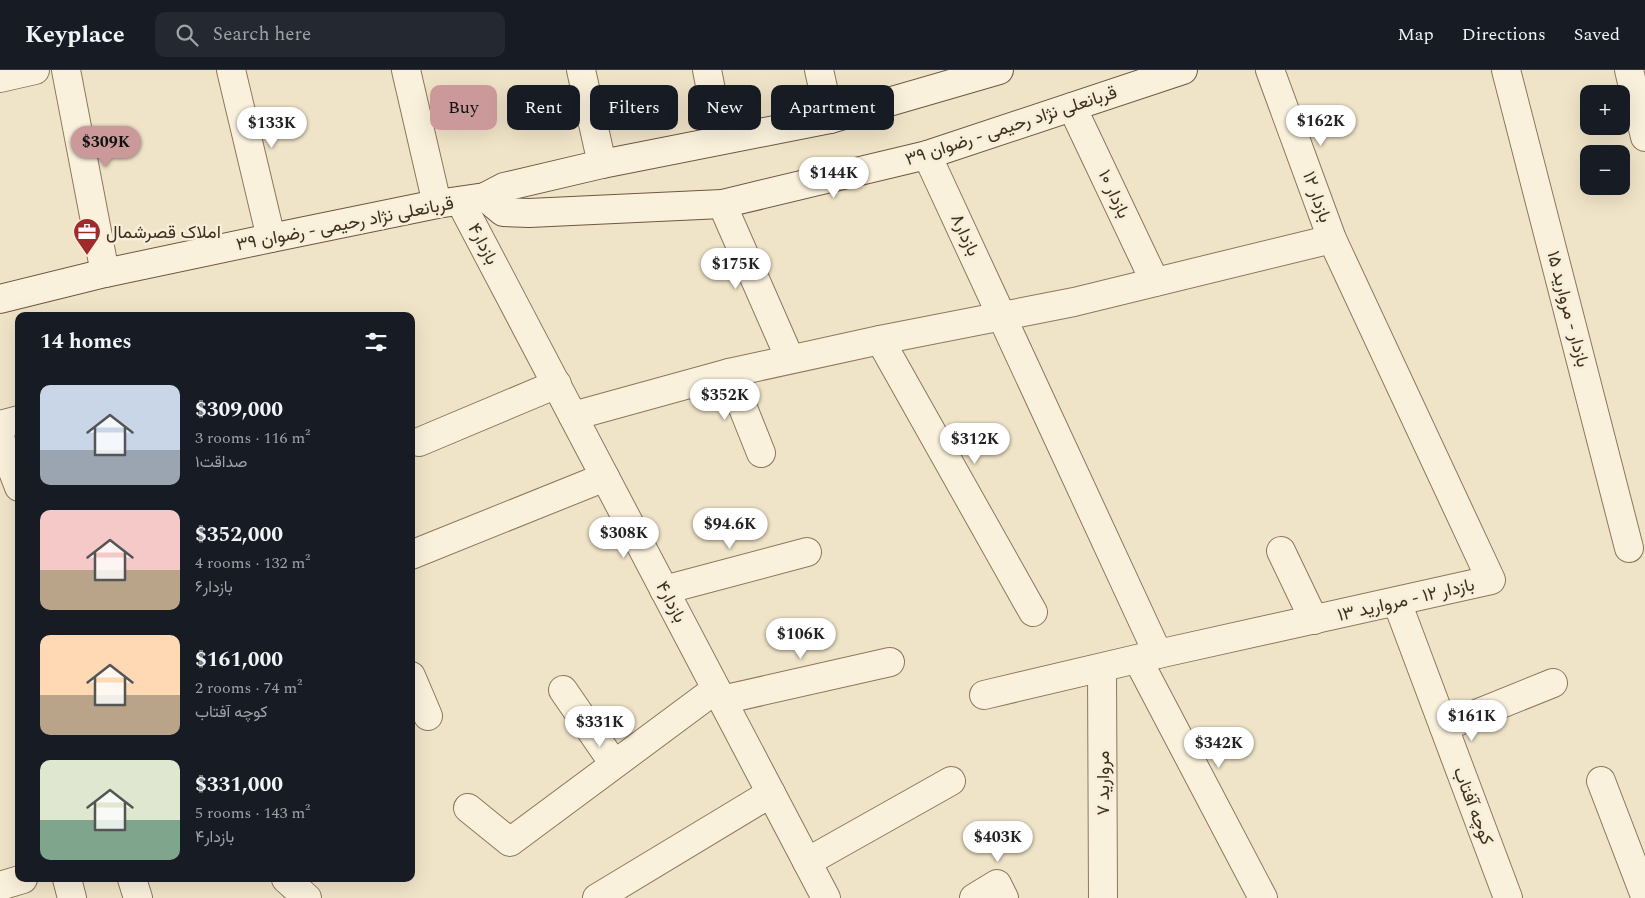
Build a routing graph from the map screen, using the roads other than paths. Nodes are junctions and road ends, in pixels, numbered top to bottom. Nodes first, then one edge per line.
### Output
1 (35, 70) edge
2 (66, 70) edge
3 (231, 70) edge
4 (406, 70) edge
5 (581, 70) edge
6 (707, 70) edge
7 (819, 70) edge
8 (998, 70) edge
9 (1183, 70) edge
10 (1270, 70) edge
11 (1506, 70) edge
12 (1629, 70) edge
13 (0, 78) edge
14 (822, 85) edge
15 (894, 100) edge
16 (1072, 107) junction
17 (773, 130) edge
18 (1645, 137) edge
19 (722, 140) junction
20 (927, 154) junction
21 (602, 164) junction
22 (461, 201) junction
23 (722, 204) junction
24 (271, 238) junction
25 (1332, 239) junction
26 (105, 274) junction
27 (1155, 282) junction
28 (0, 299) edge
29 (1003, 316) junction
30 (880, 340) junction
31 (790, 359) junction
32 (729, 373) junction
33 (557, 384) junction
34 (574, 416) junction
35 (15, 421) edge
36 (0, 425) edge
37 (0, 438) edge
38 (418, 442) dead end
39 (761, 453) dead end
40 (15, 477) edge
41 (605, 477) junction
42 (1629, 548) dead end
43 (1281, 551) dead end
44 (807, 552) dead end
45 (415, 553) edge
46 (664, 590) junction
47 (1397, 602) junction
48 (1033, 612) dead end
49 (1314, 620) junction
50 (1148, 657) junction
51 (890, 662) dead end
52 (1102, 668) junction
53 (1553, 683) dead end
54 (415, 685) edge
55 (563, 690) dead end
56 (719, 694) junction
57 (984, 695) dead end
58 (428, 716) dead end
59 (1444, 727) junction
60 (614, 764) junction
61 (951, 780) dead end
62 (1601, 781) dead end
63 (771, 793) junction
64 (468, 808) dead end
65 (807, 862) junction
66 (15, 882) edge
67 (69, 882) edge
68 (133, 882) edge
69 (289, 882) edge
70 (0, 886) edge
71 (1645, 896) edge
72 (72, 898) edge
73 (138, 898) edge
74 (307, 898) edge
75 (597, 898) edge
76 (826, 898) edge
77 (974, 898) edge
78 (1004, 898) edge
79 (1103, 898) edge
80 (1263, 898) edge
81 (1508, 898) edge

1 - 13 street
2 - 26 street
3 - 24 street
4 - 22 street, بازدار۴
5 - 21 street
6 - 19 street
7 - 14 street
8 - 15 street, قربانعلی نژاد رحیمی - رضوان ۳۹
9 - 16 street, قربانعلی نژاد رحیمی - رضوان ۳۹
10 - 25 street, بازدار ۱۲
11 - 42 street, بازدار - مروارید ۱۵
12 - 18 street
16 - 20 street, قربانعلی نژاد رحیمی - رضوان ۳۹
16 - 27 street, بازدار ۱۰
17 - 19 street, قربانعلی نژاد رحیمی - رضوان ۳۹
19 - 21 street, قربانعلی نژاد رحیمی - رضوان ۳۹
20 - 23 street, قربانعلی نژاد رحیمی - رضوان ۳۹
20 - 29 street, بازدار۸
21 - 22 street, قربانعلی نژاد رحیمی - رضوان ۳۹
22 - 23 street, قربانعلی نژاد رحیمی - رضوان ۳۹
22 - 24 street, قربانعلی نژاد رحیمی - رضوان ۳۹
22 - 33 street, بازدار۴
23 - 31 street
24 - 26 street, قربانعلی نژاد رحیمی - رضوان ۳۹
25 - 27 street
25 - 47 street, بازدار ۱۲ - مروارید ۱۳
26 - 28 street, قربانعلی نژاد رحیمی - رضوان ۳۹
27 - 29 street
29 - 30 street
29 - 50 street, بازدار۸
30 - 31 street
30 - 48 street
31 - 32 street
32 - 34 street
32 - 39 street
33 - 34 street, بازدار۴
33 - 38 street
34 - 41 street, بازدار۴
35 - 36 street
37 - 40 street
41 - 45 street
41 - 46 street, بازدار۴
43 - 49 street
44 - 46 street
46 - 56 street, بازدار۴
47 - 49 street, بازدار ۱۲ - مروارید ۱۳
47 - 59 street, کوچه آفتاب
49 - 50 street, بازدار ۱۲ - مروارید ۱۳
50 - 52 street, بازدار ۱۲ - مروارید ۱۳
50 - 80 street, بازدار۸
51 - 56 street
52 - 57 street, بازدار ۱۲ - مروارید ۱۳
52 - 79 street, مروارید ۷
53 - 59 street
54 - 58 street
55 - 60 street
56 - 60 street
56 - 63 street, بازدار۴
59 - 81 street, کوچه آفتاب
60 - 64 street
61 - 65 street
62 - 71 street
63 - 65 street, بازدار۴
63 - 75 street
65 - 76 street, بازدار۴
66 - 70 street
67 - 72 street
68 - 73 street
69 - 74 street
77 - 78 street

